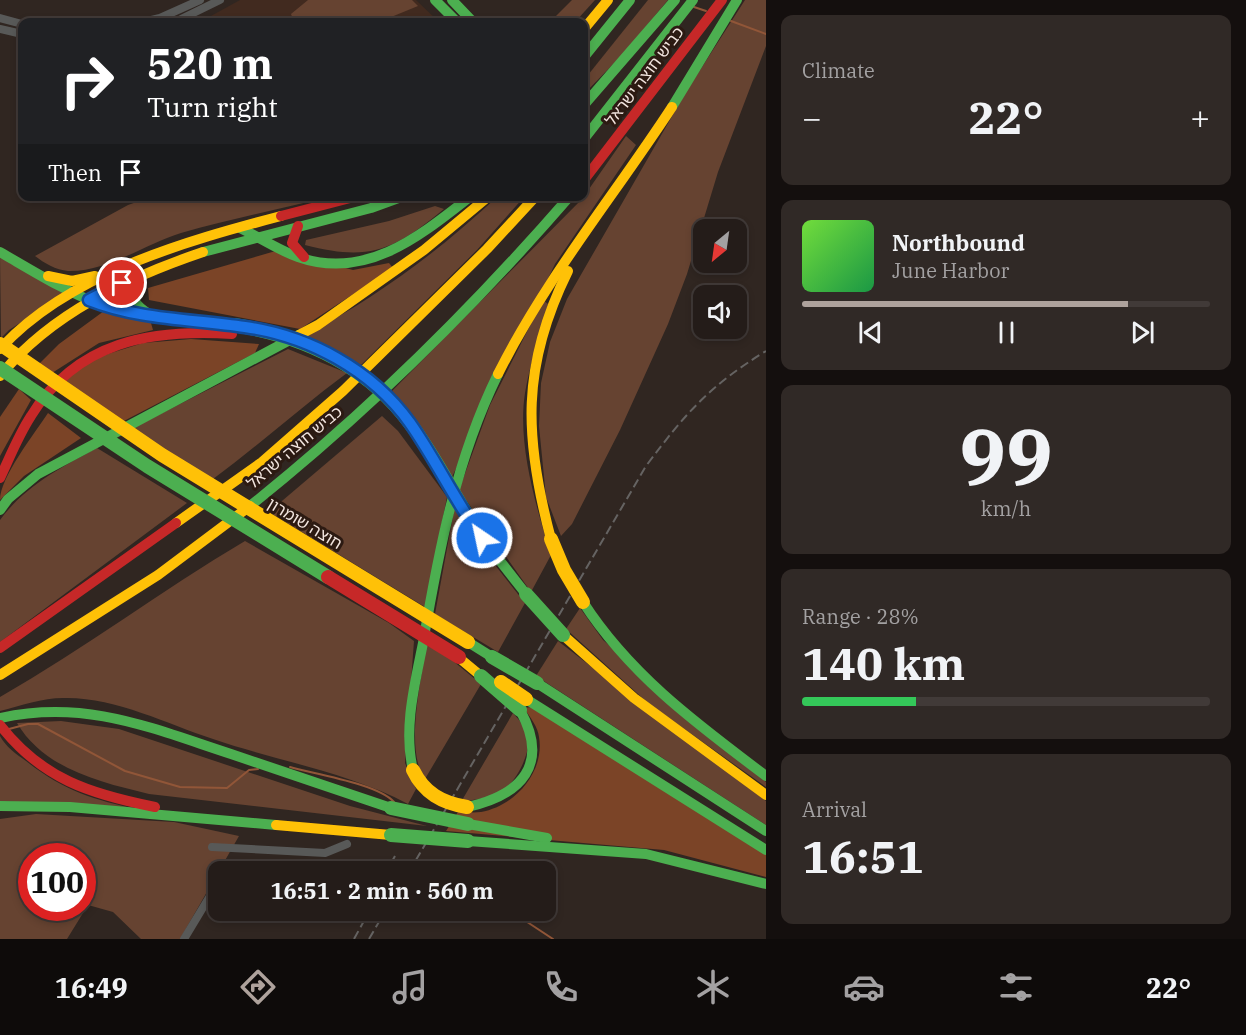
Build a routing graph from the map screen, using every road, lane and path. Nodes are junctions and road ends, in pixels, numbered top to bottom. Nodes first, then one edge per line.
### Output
1 (200, 0) edge
2 (220, 0) edge
3 (435, 0) edge
4 (452, 0) edge
5 (609, 0) edge
6 (630, 0) edge
7 (693, 0) edge
8 (672, 3) edge
9 (727, 3) edge
10 (0, 18) edge
11 (160, 18) edge
12 (183, 18) edge
13 (453, 18) edge
14 (469, 18) edge
15 (18, 23) edge
16 (588, 24) edge
17 (0, 29) edge
18 (18, 33) edge
19 (588, 52) edge
20 (606, 80) junction
21 (588, 97) edge
22 (588, 100) edge
23 (588, 134) edge
24 (588, 175) edge
25 (340, 201) edge
26 (386, 201) edge
27 (464, 201) edge
28 (483, 201) edge
29 (531, 201) edge
30 (565, 201) edge
31 (605, 206) junction
32 (298, 226) junction
33 (240, 228) junction
34 (257, 236) junction
35 (0, 252) edge
36 (310, 261) junction
37 (128, 264) junction
38 (43, 275) junction
39 (135, 277) junction
40 (74, 293) junction
41 (89, 300) junction
42 (170, 320) junction
43 (233, 330) junction
44 (0, 346) edge
45 (0, 368) edge
46 (0, 376) edge
47 (0, 477) edge
48 (0, 510) edge
49 (0, 648) edge
50 (0, 675) edge
51 (523, 704) junction
52 (0, 718) edge
53 (0, 725) edge
54 (766, 776) edge
55 (766, 795) edge
56 (0, 806) edge
57 (164, 812) junction
58 (766, 831) edge
59 (347, 844) dead end
60 (212, 847) dead end
61 (766, 850) edge
62 (617, 851) junction
63 (766, 884) edge
64 (208, 899) edge
65 (184, 939) edge

1 - 11 street
2 - 12 street
3 - 13 main road
4 - 14 main road
5 - 16 main road
6 - 19 main road
7 - 23 main road, כביש חוצה ישראל
8 - 20 main road
9 - 24 main road, כביש חוצה ישראל
9 - 31 main road
10 - 15 street
17 - 18 street
20 - 21 main road
20 - 22 main road
25 - 33 main road
26 - 32 main road
27 - 36 main road
28 - 48 main road
29 - 49 main road, כביש חוצה ישראל
30 - 50 main road, כביש חוצה ישראל
31 - 51 main road, bridge
31 - 54 main road, bridge
32 - 34 main road
32 - 36 main road
33 - 34 main road
33 - 37 main road
34 - 36 main road
34 - 39 main road
35 - 38 main road
37 - 38 main road
37 - 40 main road
38 - 40 main road
39 - 41 main road
39 - 42 main road
40 - 41 main road
40 - 44 main road
41 - 42 main road
41 - 46 main road
42 - 43 main road
43 - 47 main road
43 - 55 main road, bridge
44 - 58 main road, חוצה שומרון, bridge
45 - 51 main road, חוצה שומרון, bridge
51 - 61 main road
52 - 62 main road, bridge
53 - 57 main road
56 - 57 main road
57 - 62 main road, bridge
59 - 60 street
62 - 63 main road
64 - 65 street

